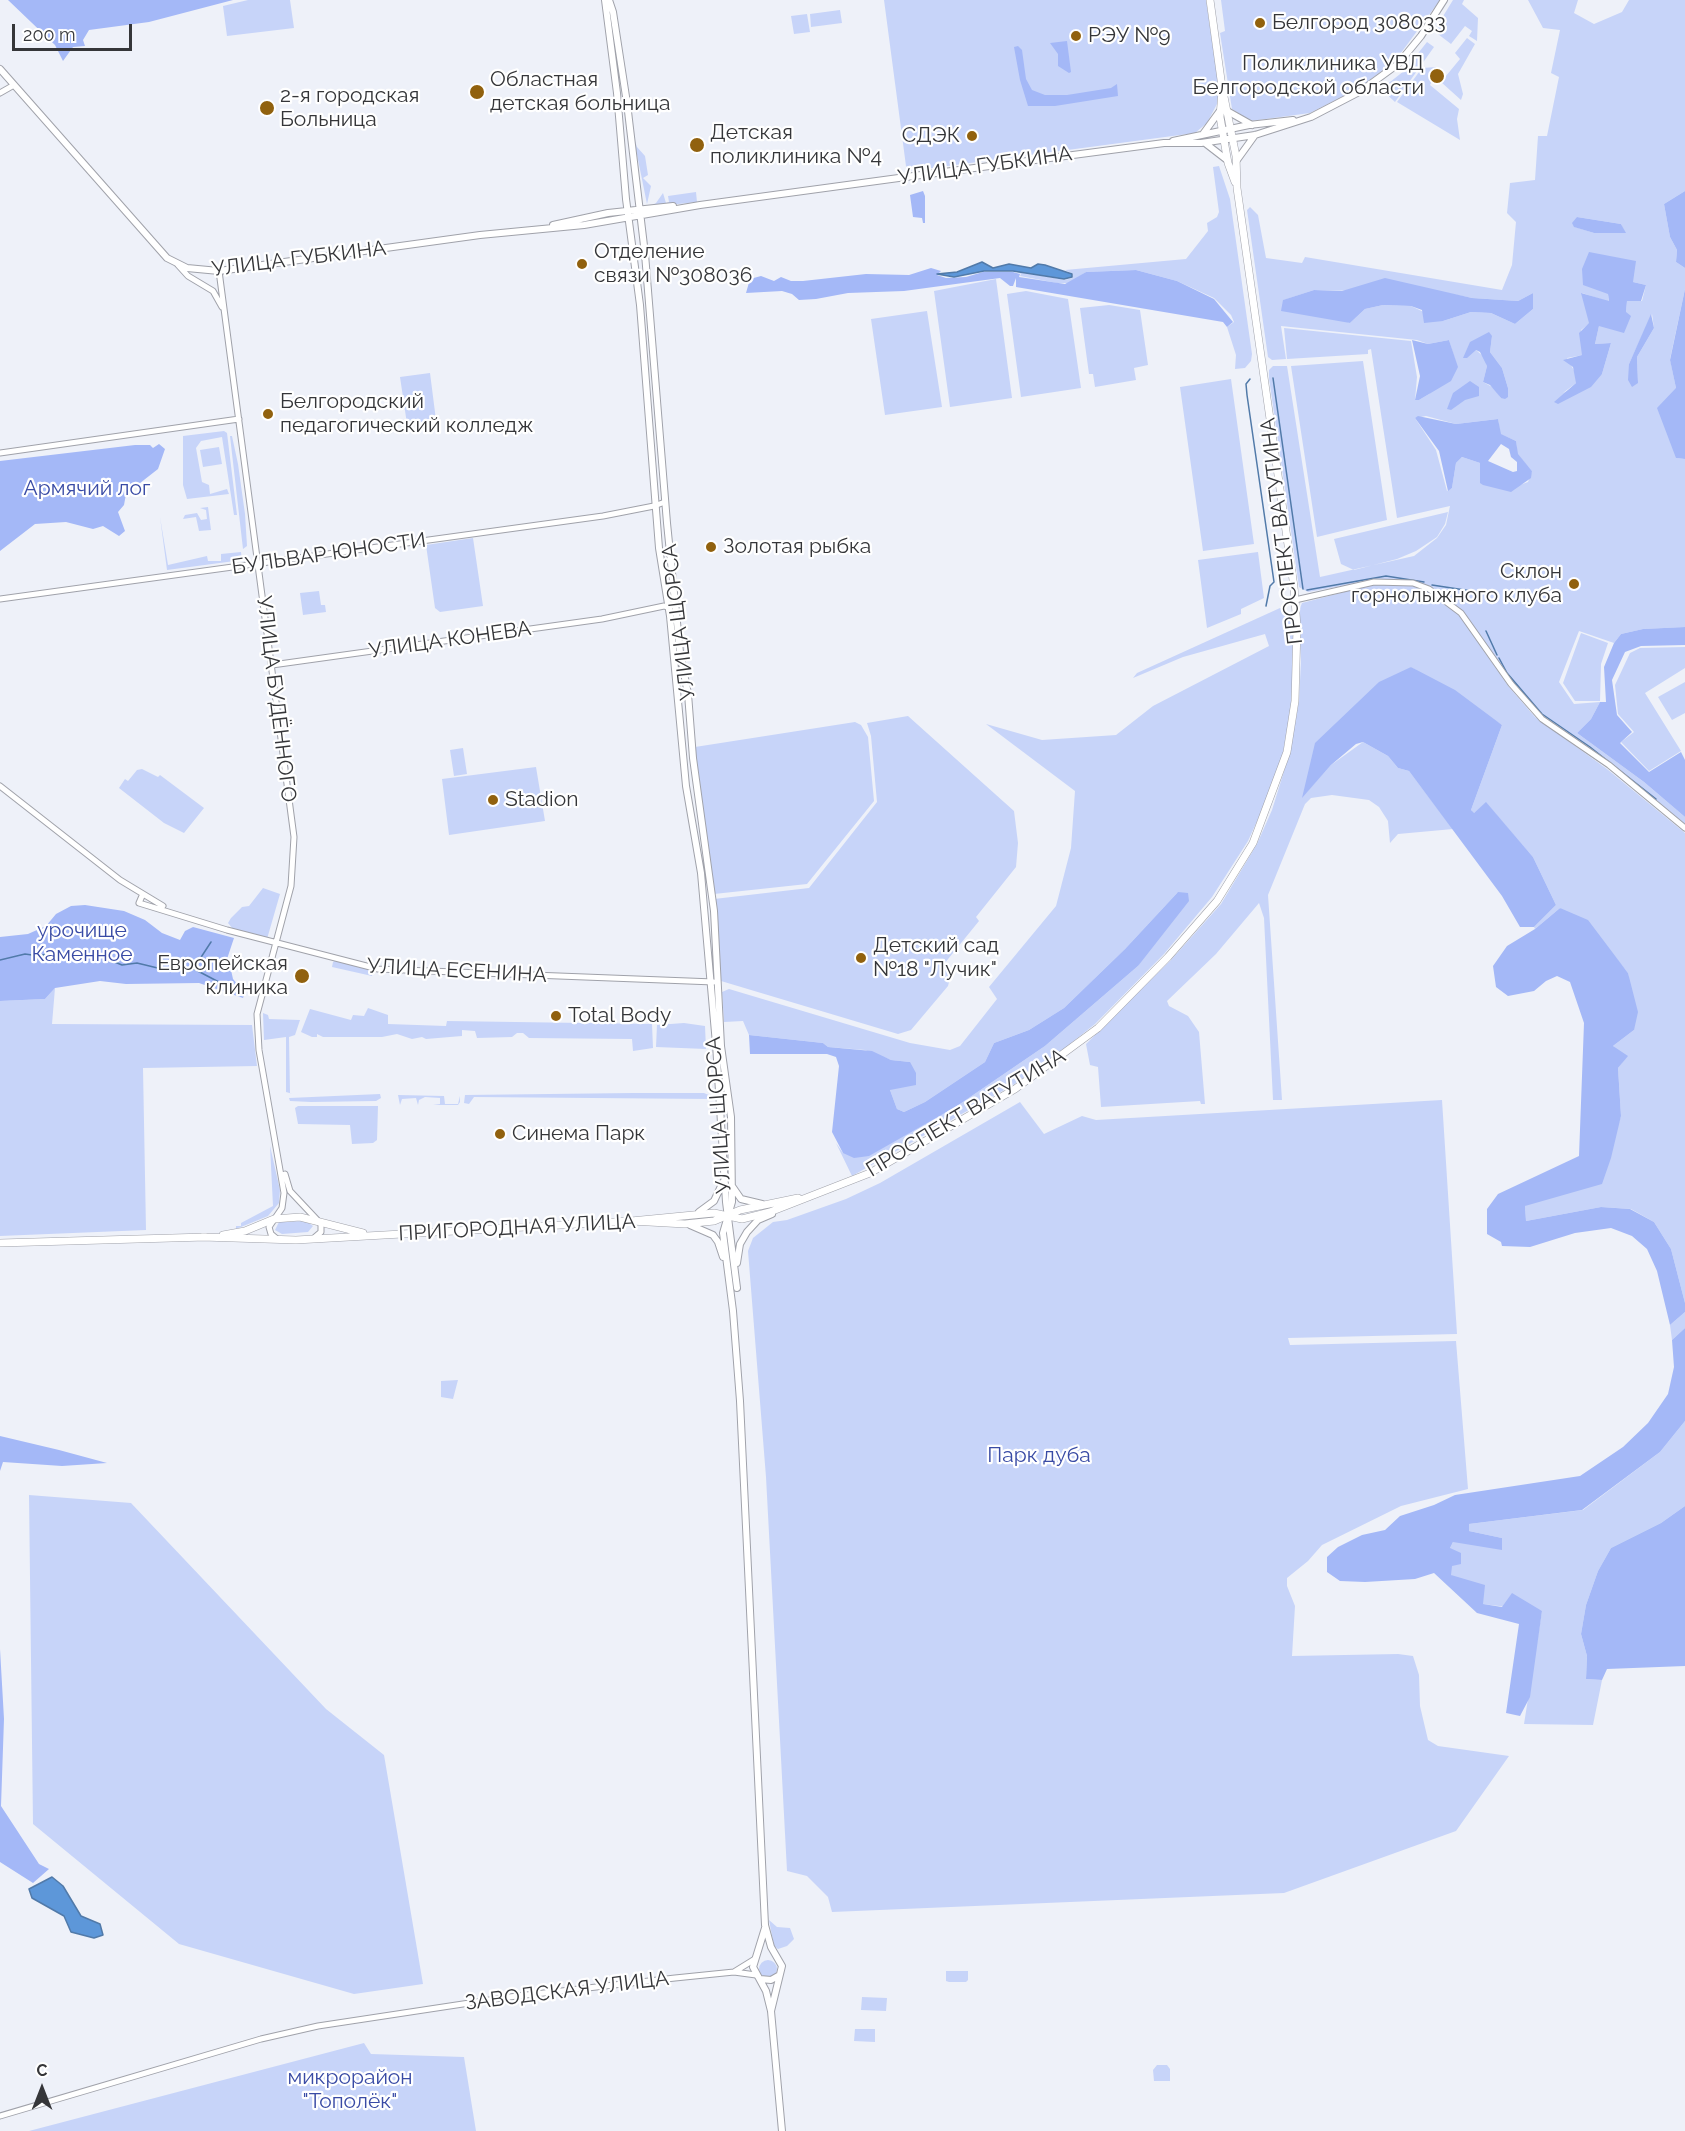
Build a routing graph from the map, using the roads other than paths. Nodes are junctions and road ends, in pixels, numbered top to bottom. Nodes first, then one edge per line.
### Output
1 (1210, 0) edge
2 (1444, 0) edge
3 (605, 1) edge
4 (0, 69) edge
5 (14, 85) junction
6 (1222, 87) junction
7 (0, 93) edge
8 (1230, 113) junction
9 (1219, 115) junction
10 (1311, 117) junction
11 (1251, 125) junction
12 (1206, 134) junction
13 (1228, 134) junction
14 (1253, 135) junction
15 (1206, 142) junction
16 (1164, 143) junction
17 (1237, 158) junction
18 (1227, 159) junction
19 (1234, 174) junction
20 (625, 193) junction
21 (700, 205) junction
22 (616, 212) junction
23 (640, 213) junction
24 (628, 214) junction
25 (653, 214) junction
26 (613, 221) junction
27 (541, 229) junction
28 (630, 231) junction
29 (642, 241) junction
30 (178, 265) junction
31 (219, 271) junction
32 (224, 311) junction
33 (239, 419) junction
34 (0, 453) edge
35 (665, 502) junction
36 (657, 505) junction
37 (666, 512) junction
38 (258, 563) junction
39 (0, 599) edge
40 (1295, 600) junction
41 (668, 605) junction
42 (673, 615) junction
43 (272, 665) junction
44 (0, 786) edge
45 (1685, 828) edge
46 (276, 942) junction
47 (712, 982) junction
48 (280, 1158) junction
49 (727, 1176) junction
50 (820, 1193) junction
51 (774, 1203) junction
52 (727, 1217) junction
53 (274, 1219) junction
54 (318, 1220) junction
55 (662, 1220) junction
56 (685, 1224) junction
57 (371, 1234) junction
58 (202, 1238) junction
59 (313, 1239) junction
60 (279, 1240) junction
61 (0, 1243) edge
62 (727, 1272) junction
63 (737, 1288) junction
64 (733, 1311) junction
65 (765, 1925) junction
66 (776, 1955) junction
67 (756, 1958) junction
68 (734, 1972) junction
69 (778, 1976) junction
70 (758, 1977) junction
71 (771, 2011) junction
72 (0, 2116) edge
73 (782, 2131) edge

1 - 6 main road, ПРОСПЕКТ ВАТУТИНА
2 - 10 main road, УЛИЦА ГУБКИНА
3 - 20 main road, УЛИЦА ЩОРСА
3 - 23 main road, УЛИЦА ЩОРСА
4 - 5 main road
5 - 7 street
5 - 30 main road
6 - 8 main road, ПРОСПЕКТ ВАТУТИНА
6 - 9 main road, ПРОСПЕКТ ВАТУТИНА
8 - 9 main road
8 - 11 main road
8 - 13 main road, ПРОСПЕКТ ВАТУТИНА
9 - 12 main road
9 - 13 main road, ПРОСПЕКТ ВАТУТИНА
10 - 11 main road, УЛИЦА ГУБКИНА
10 - 14 main road, УЛИЦА ГУБКИНА
11 - 13 main road, УЛИЦА ГУБКИНА
11 - 14 main road
12 - 13 main road, УЛИЦА ГУБКИНА
12 - 15 main road
12 - 16 main road, УЛИЦА ГУБКИНА
13 - 14 main road, УЛИЦА ГУБКИНА
13 - 15 main road, УЛИЦА ГУБКИНА
13 - 17 main road, ПРОСПЕКТ ВАТУТИНА
13 - 18 main road, ПРОСПЕКТ ВАТУТИНА
14 - 17 main road
15 - 16 main road, УЛИЦА ГУБКИНА
15 - 18 main road
16 - 21 main road, УЛИЦА ГУБКИНА
17 - 18 main road
17 - 19 main road, ПРОСПЕКТ ВАТУТИНА
18 - 19 main road, ПРОСПЕКТ ВАТУТИНА
19 - 40 main road, ПРОСПЕКТ ВАТУТИНА
20 - 22 main road
20 - 24 main road, УЛИЦА ЩОРСА
21 - 23 main road, УЛИЦА ГУБКИНА
21 - 25 main road, УЛИЦА ГУБКИНА
22 - 24 main road, УЛИЦА ГУБКИНА
22 - 27 main road, УЛИЦА ГУБКИНА
23 - 24 main road, УЛИЦА ГУБКИНА
23 - 25 main road, УЛИЦА ГУБКИНА
23 - 29 main road, УЛИЦА ЩОРСА
24 - 26 main road, УЛИЦА ГУБКИНА
24 - 28 main road, УЛИЦА ЩОРСА
25 - 29 main road
26 - 27 main road, УЛИЦА ГУБКИНА
26 - 28 main road
27 - 31 main road, УЛИЦА ГУБКИНА
28 - 36 main road, УЛИЦА ЩОРСА
29 - 35 main road, УЛИЦА ЩОРСА
30 - 31 main road, УЛИЦА ГУБКИНА
30 - 32 street, УЛИЦА БУДЁННОГО
31 - 32 street, УЛИЦА БУДЁННОГО
32 - 33 street, УЛИЦА БУДЁННОГО
33 - 34 street
33 - 38 street, УЛИЦА БУДЁННОГО
35 - 36 street, БУЛЬВАР ЮНОСТИ
35 - 37 main road, УЛИЦА ЩОРСА
36 - 37 street
36 - 38 street, БУЛЬВАР ЮНОСТИ
36 - 41 main road, УЛИЦА ЩОРСА
37 - 41 main road, УЛИЦА ЩОРСА
38 - 39 street, БУЛЬВАР ЮНОСТИ
38 - 43 street, УЛИЦА БУДЁННОГО
40 - 45 street
40 - 50 main road, ПРОСПЕКТ ВАТУТИНА
41 - 42 main road, УЛИЦА ЩОРСА
41 - 42 main road, УЛИЦА ЩОРСА
41 - 43 street, УЛИЦА КОНЕВА
42 - 47 main road, УЛИЦА ЩОРСА
42 - 49 main road, УЛИЦА ЩОРСА
43 - 46 street, УЛИЦА БУДЁННОГО
44 - 46 street, УЛИЦА ЕСЕНИНА
46 - 47 street, УЛИЦА ЕСЕНИНА
46 - 48 street, УЛИЦА БУДЁННОГО
47 - 49 main road, УЛИЦА ЩОРСА
48 - 53 street
48 - 54 street
49 - 51 main road
49 - 52 main road, УЛИЦА ЩОРСА
49 - 55 main road
50 - 51 main road, ПРОСПЕКТ ВАТУТИНА
50 - 52 main road, ПРОСПЕКТ ВАТУТИНА
50 - 63 main road
51 - 52 main road, ПРОСПЕКТ ВАТУТИНА
52 - 55 main road, ПРОСПЕКТ ВАТУТИНА
52 - 56 main road, ПРОСПЕКТ ВАТУТИНА
52 - 62 main road
52 - 63 main road
53 - 54 main road, ПРИГОРОДНАЯ УЛИЦА
53 - 58 main road, ПРИГОРОДНАЯ УЛИЦА
53 - 60 street
54 - 57 main road, ПРИГОРОДНАЯ УЛИЦА
54 - 59 street
55 - 56 main road, ПРОСПЕКТ ВАТУТИНА
55 - 57 main road, ПРИГОРОДНАЯ УЛИЦА
56 - 62 main road
57 - 59 main road, ПРИГОРОДНАЯ УЛИЦА
58 - 60 main road, ПРИГОРОДНАЯ УЛИЦА
58 - 61 main road, ПРИГОРОДНАЯ УЛИЦА
59 - 60 main road, ПРИГОРОДНАЯ УЛИЦА
62 - 64 main road
63 - 64 main road
64 - 65 main road
65 - 66 main road
65 - 67 main road
66 - 67 main road
66 - 69 main road
67 - 68 street, ЗАВОДСКАЯ УЛИЦА
67 - 70 main road
68 - 70 street, ЗАВОДСКАЯ УЛИЦА
68 - 72 street, ЗАВОДСКАЯ УЛИЦА
69 - 70 main road
69 - 71 main road
70 - 71 main road
71 - 73 main road

